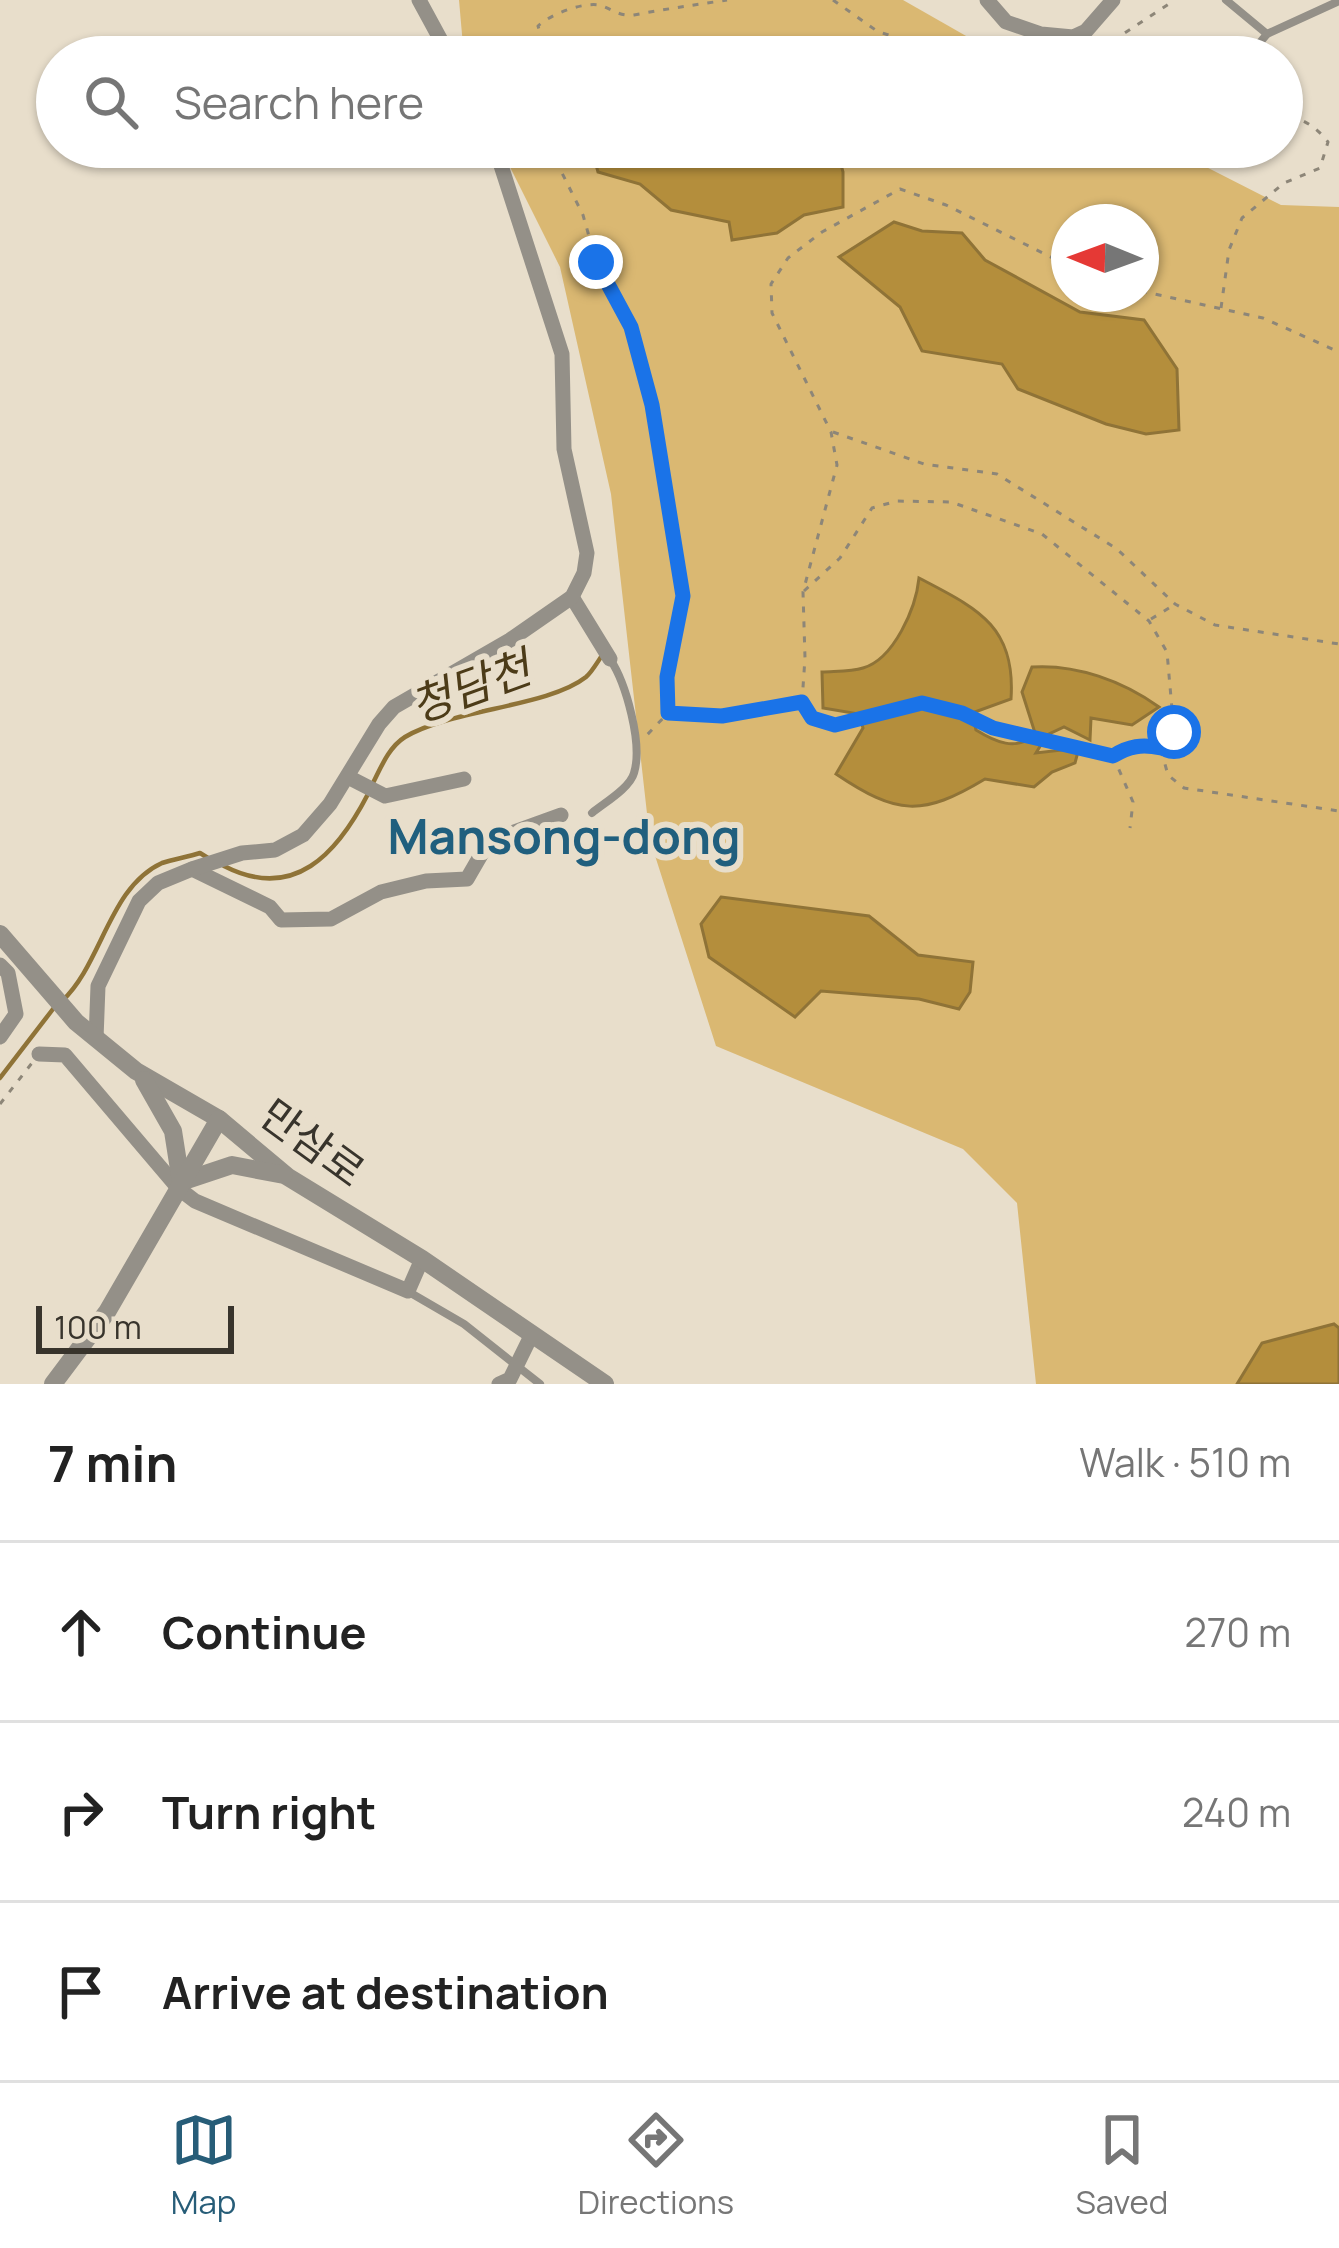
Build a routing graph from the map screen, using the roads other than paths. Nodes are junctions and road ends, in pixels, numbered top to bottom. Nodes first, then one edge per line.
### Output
1 (419, 0) edge
2 (987, 0) edge
3 (1113, 0) edge
4 (1226, 0) edge
5 (1339, 2) edge
6 (1267, 34) joint
7 (439, 36) edge
8 (1062, 36) edge
9 (1075, 36) edge
10 (502, 168) edge
11 (572, 597) junction
12 (610, 659) joint
13 (464, 779) dead end
14 (363, 784) junction
15 (592, 813) dead end
16 (562, 815) dead end
17 (198, 867) junction
18 (0, 934) edge
19 (0, 965) edge
20 (0, 1037) edge
21 (96, 1039) junction
22 (39, 1054) road end
23 (136, 1071) junction
24 (219, 1119) junction
25 (288, 1177) junction
26 (180, 1185) junction
27 (422, 1259) junction
28 (408, 1291) junction
29 (532, 1334) junction
30 (515, 1364) junction
31 (53, 1384) edge
32 (500, 1384) edge
33 (540, 1384) edge
34 (605, 1384) edge

1 - 7 street
2 - 8 street
3 - 9 street
4 - 6 lane
5 - 6 lane
10 - 11 street
11 - 12 street
11 - 14 street
12 - 15 lane
13 - 14 street
14 - 17 street
16 - 17 street
17 - 21 street
18 - 21 street, 만삼로
19 - 20 street
21 - 23 street, 만삼로
22 - 26 street
23 - 24 street, 만삼로
23 - 26 street
24 - 25 street, 만삼로
24 - 26 street
25 - 26 street
25 - 27 street, 만삼로
26 - 28 street
26 - 31 street
27 - 28 street
27 - 29 street, 만삼로
28 - 30 lane
29 - 30 street
29 - 34 street, 만삼로
30 - 32 street
30 - 33 lane

